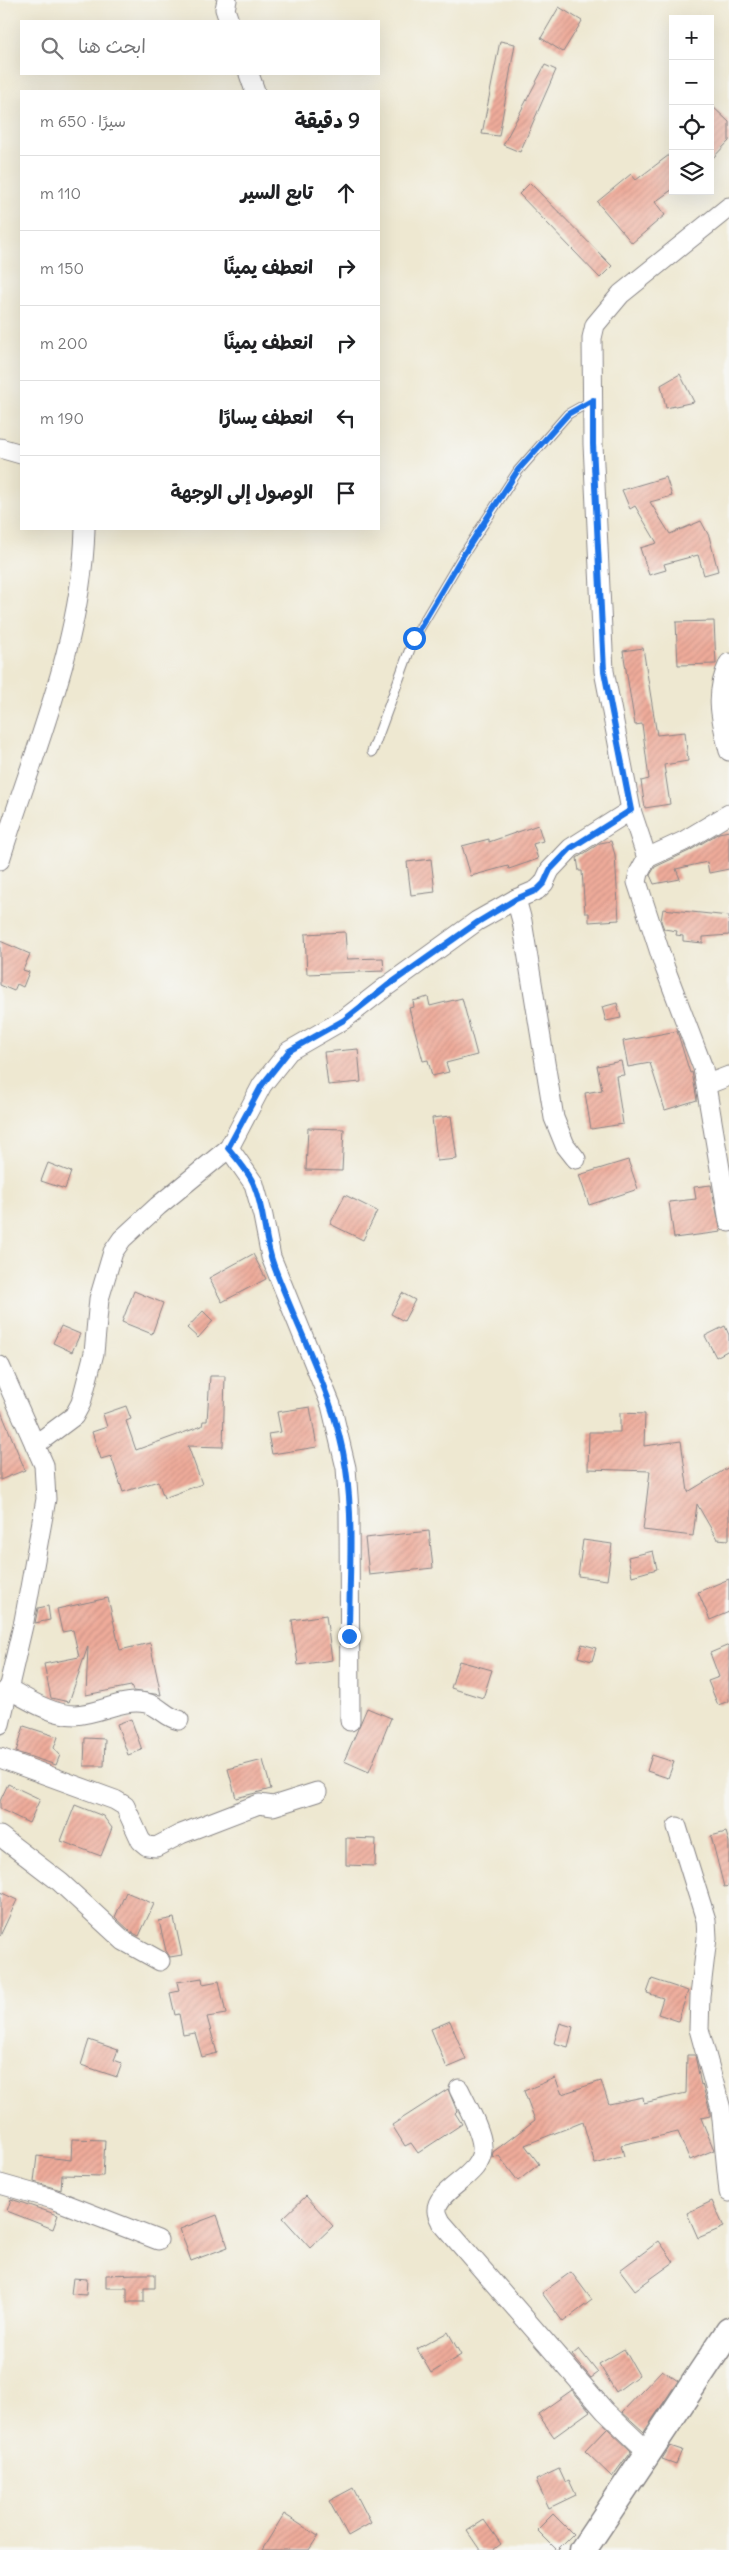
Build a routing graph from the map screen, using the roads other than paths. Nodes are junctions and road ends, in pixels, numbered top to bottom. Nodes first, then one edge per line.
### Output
1 (227, 0) edge
2 (229, 20) edge
3 (249, 75) edge
4 (255, 90) edge
5 (729, 207) edge
6 (593, 400) junction
7 (0, 448) edge
8 (20, 454) edge
9 (85, 530) edge
10 (729, 663) edge
11 (729, 751) edge
12 (372, 752) dead end
13 (631, 810) junction
14 (729, 814) edge
15 (647, 858) junction
16 (0, 860) edge
17 (516, 899) junction
18 (729, 1076) edge
19 (708, 1084) junction
20 (228, 1148) junction
21 (576, 1159) dead end
22 (729, 1222) edge
23 (0, 1366) edge
24 (36, 1445) junction
25 (7, 1688) junction
26 (179, 1720) dead end
27 (350, 1721) dead end
28 (0, 1724) edge
29 (0, 1758) edge
30 (317, 1792) dead end
31 (677, 1826) dead end
32 (0, 1836) edge
33 (160, 1961) dead end
34 (459, 2089) dead end
35 (0, 2184) edge
36 (729, 2192) edge
37 (158, 2240) dead end
38 (729, 2331) edge
39 (648, 2452) junction
40 (583, 2550) edge

1 - 2 street
3 - 4 street
5 - 6 street
6 - 12 lane
6 - 13 street
7 - 8 street
9 - 16 street
10 - 11 street
13 - 15 street
13 - 17 street
14 - 15 street
15 - 19 street
17 - 20 street
17 - 21 street
18 - 19 street
19 - 22 street
20 - 24 street
20 - 27 street
23 - 24 street
24 - 25 street
25 - 26 street
25 - 28 street
29 - 30 street
31 - 36 street
32 - 33 street
34 - 39 street
35 - 37 street
38 - 39 street
39 - 40 street

